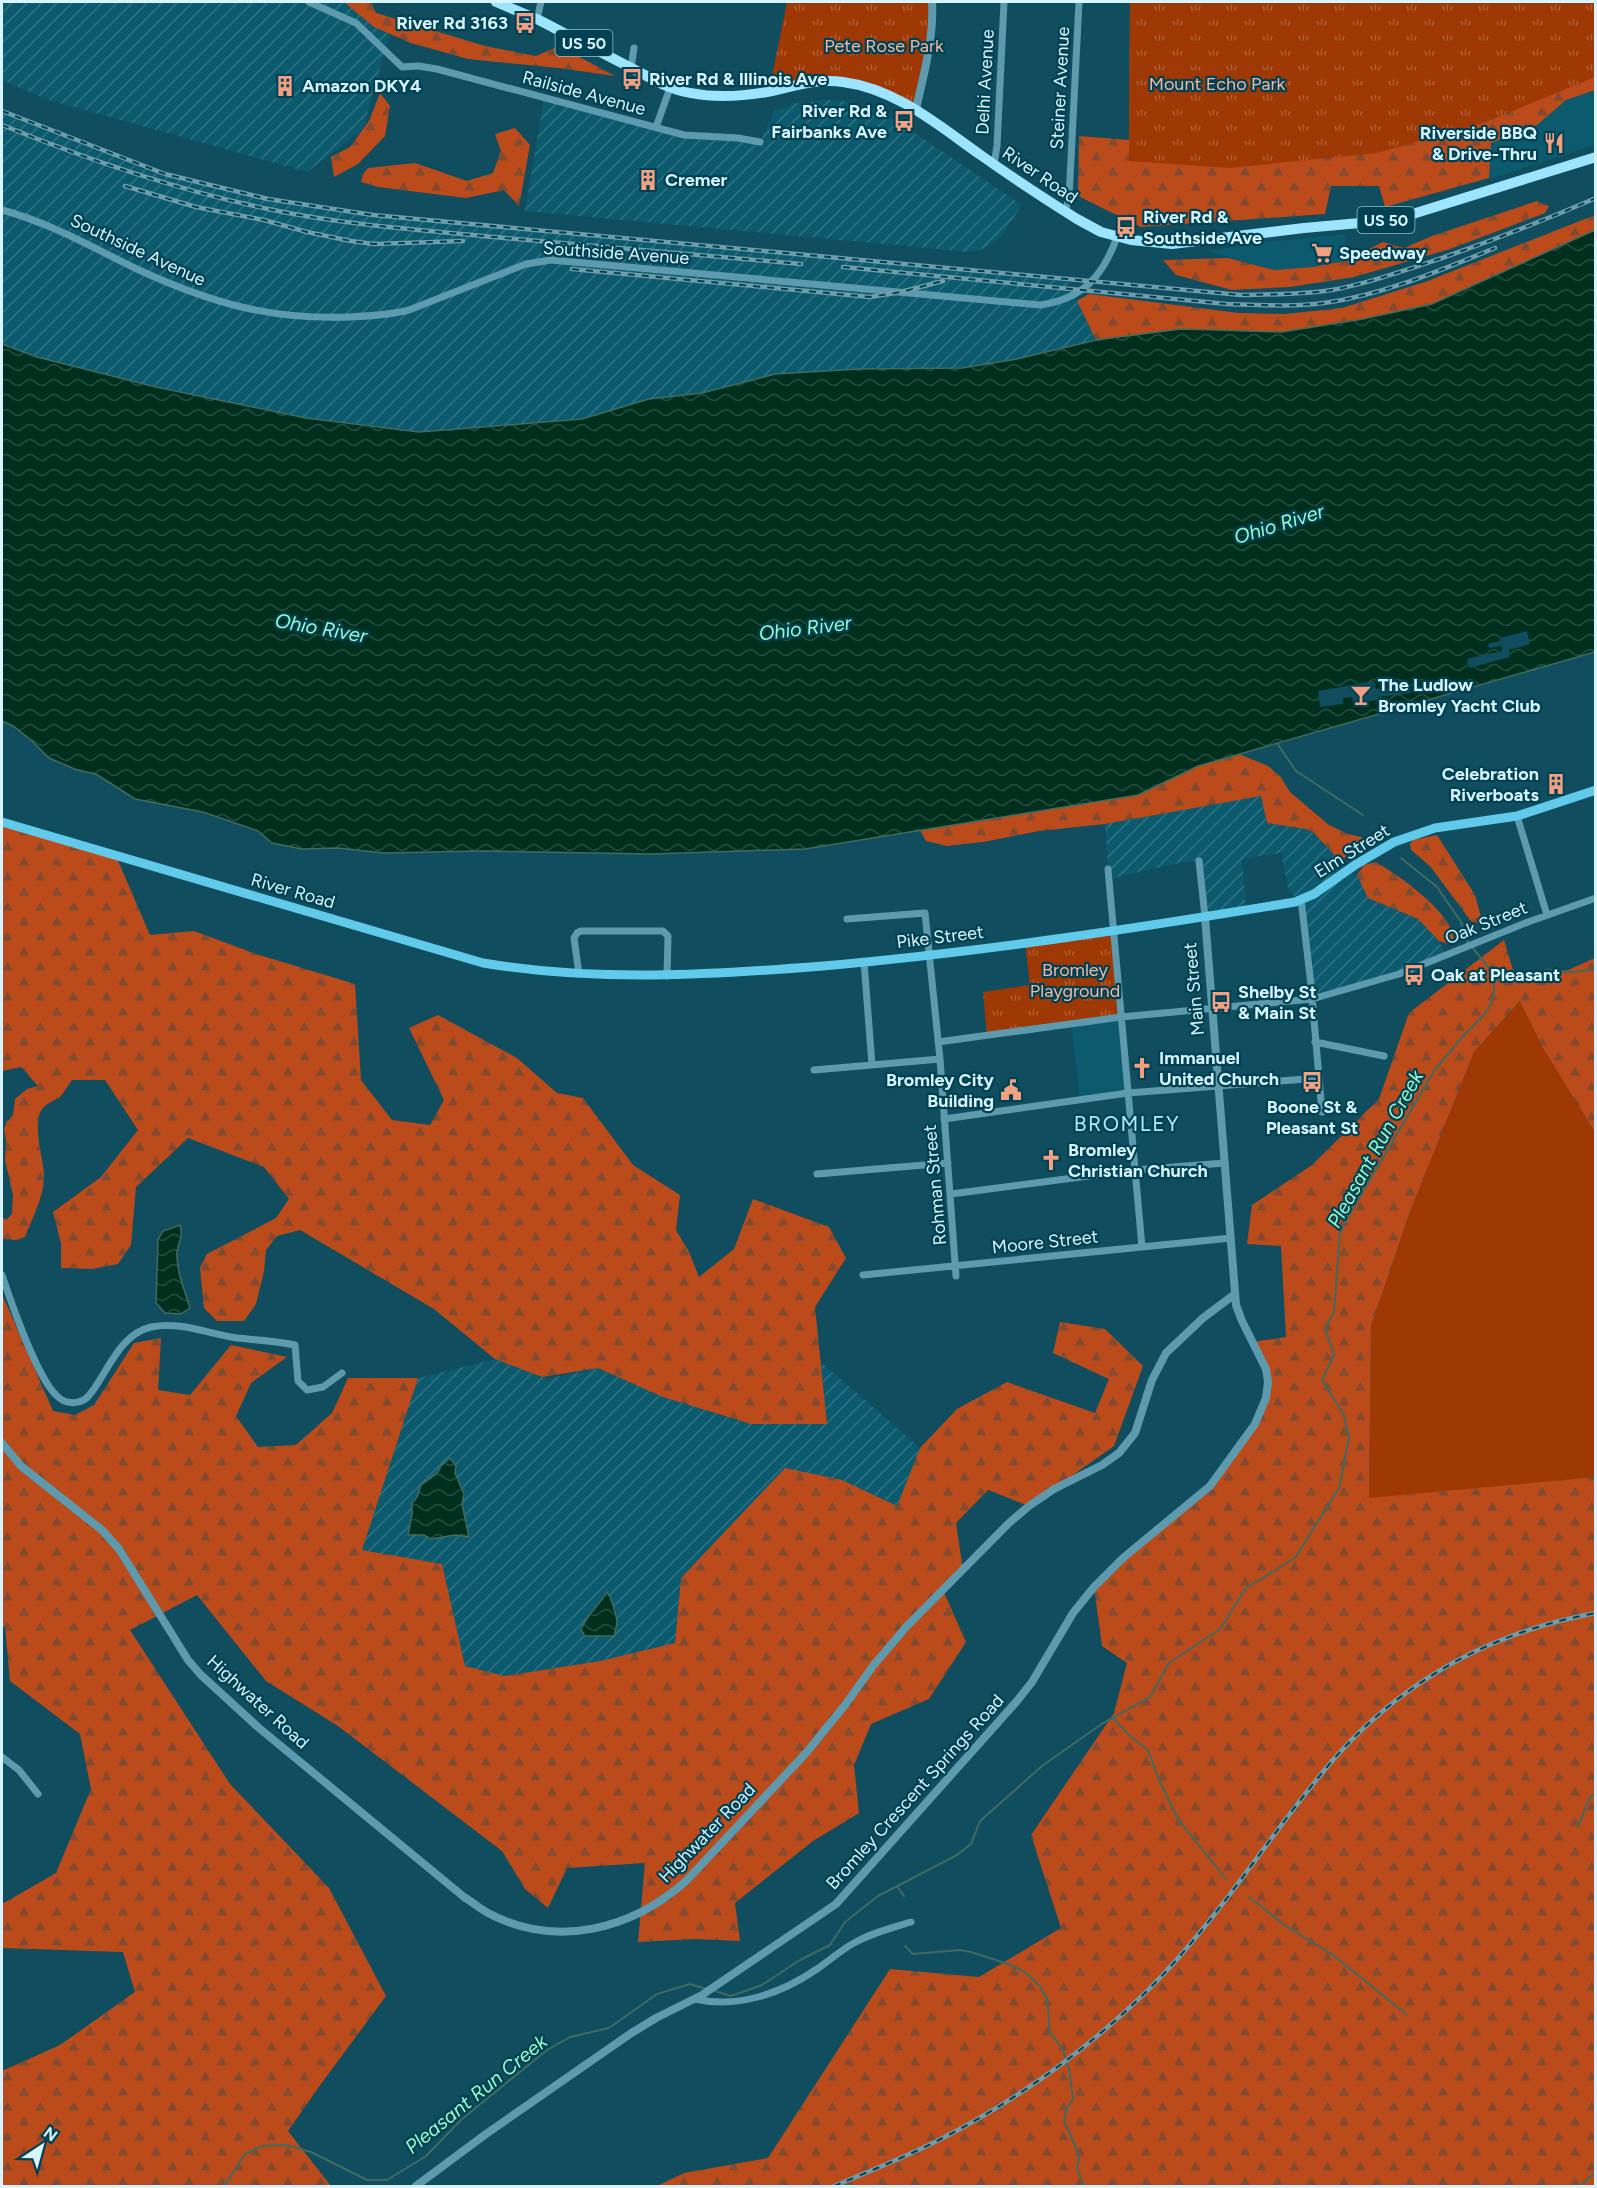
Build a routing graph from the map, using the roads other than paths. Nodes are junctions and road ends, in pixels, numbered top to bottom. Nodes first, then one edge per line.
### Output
1 (309, 2) edge
2 (495, 2) edge
3 (541, 2) edge
4 (932, 2) edge
5 (1004, 2) edge
6 (1079, 2) edge
7 (537, 19) junction
8 (634, 48) dead end
9 (632, 68) junction
10 (670, 88) junction
11 (916, 109) junction
12 (656, 127) junction
13 (760, 142) dead end
14 (1596, 157) edge
15 (994, 164) junction
16 (2, 210) edge
17 (1065, 212) junction
18 (1117, 237) junction
19 (1596, 790) edge
20 (1517, 816) junction
21 (2, 822) edge
22 (1199, 861) dead end
23 (1108, 869) dead end
24 (1596, 898) edge
25 (1301, 900) junction
26 (1547, 915) junction
27 (1205, 917) junction
28 (847, 919) dead end
29 (1114, 931) junction
30 (931, 955) junction
31 (864, 962) junction
32 (579, 974) junction
33 (667, 976) junction
34 (1312, 999) junction
35 (1212, 1009) junction
36 (1121, 1017) junction
37 (938, 1042) junction
38 (1315, 1042) junction
39 (1384, 1056) dead end
40 (940, 1059) junction
41 (872, 1065) junction
42 (814, 1070) dead end
43 (1318, 1078) junction
44 (1218, 1086) junction
45 (1128, 1093) junction
46 (1322, 1112) dead end
47 (944, 1119) junction
48 (948, 1163) junction
49 (1225, 1163) junction
50 (1135, 1170) junction
51 (817, 1174) dead end
52 (951, 1194) junction
53 (1231, 1238) junction
54 (1142, 1247) junction
55 (956, 1266) junction
56 (2, 1275) edge
57 (863, 1275) dead end
58 (956, 1276) dead end
59 (1236, 1294) junction
60 (342, 1373) dead end
61 (2, 1443) edge
62 (2, 1757) edge
63 (38, 1794) dead end
64 (911, 1922) dead end
65 (699, 1997) junction
66 (416, 2187) edge

1 - 12 street, Railside Avenue
2 - 7 main road, River Road / US 50
3 - 7 street
4 - 11 street
5 - 15 street, Delhi Avenue
6 - 17 street, Steiner Avenue
7 - 9 main road, River Road / US 50
8 - 9 street
9 - 10 main road, River Road / US 50
10 - 11 main road, River Road / US 50
10 - 12 street
11 - 15 main road, River Road / US 50
12 - 13 street, Railside Avenue
14 - 18 main road, River Road / US 50
15 - 17 main road, River Road / US 50
16 - 18 street, Southside Avenue
17 - 18 main road, River Road / US 50
19 - 20 main road, Elm Street
20 - 25 main road, Elm Street
20 - 26 street
21 - 32 main road, River Road
22 - 27 street, Main Street
23 - 29 street
24 - 26 street, Oak Street
25 - 27 main road, Pike Street
25 - 34 street
26 - 34 street, Oak Street
27 - 29 main road, Pike Street
27 - 35 street, Main Street
28 - 30 street, Rohman Street
29 - 30 main road, Pike Street
29 - 36 street
30 - 31 main road, Pike Street
30 - 37 street, Rohman Street
31 - 33 main road, Pike Street
31 - 41 street
32 - 33 main road, Pike Street
32 - 33 street
34 - 35 street, Oak Street
34 - 38 street
35 - 36 street, Oak Street
35 - 44 street, Main Street
36 - 37 street, Oak Street
36 - 45 street
37 - 40 street, Rohman Street
38 - 39 street
38 - 43 street
40 - 41 street
40 - 47 street, Rohman Street
41 - 42 street
43 - 44 street
43 - 46 street
44 - 45 street
44 - 49 street, Main Street
45 - 47 street
45 - 50 street
47 - 48 street, Rohman Street
48 - 51 street
48 - 52 street, Rohman Street
49 - 50 street
49 - 53 street, Main Street
50 - 52 street
50 - 54 street
52 - 55 street, Rohman Street
53 - 54 street, Moore Street
53 - 59 street, Main Street
54 - 55 street, Moore Street
55 - 57 street, Moore Street
55 - 58 street, Rohman Street
56 - 60 street
59 - 61 street, Highwater Road
59 - 65 street, Bromley Crescent Springs Road
62 - 63 street
64 - 65 street
65 - 66 street, Bromley Crescent Springs Road

